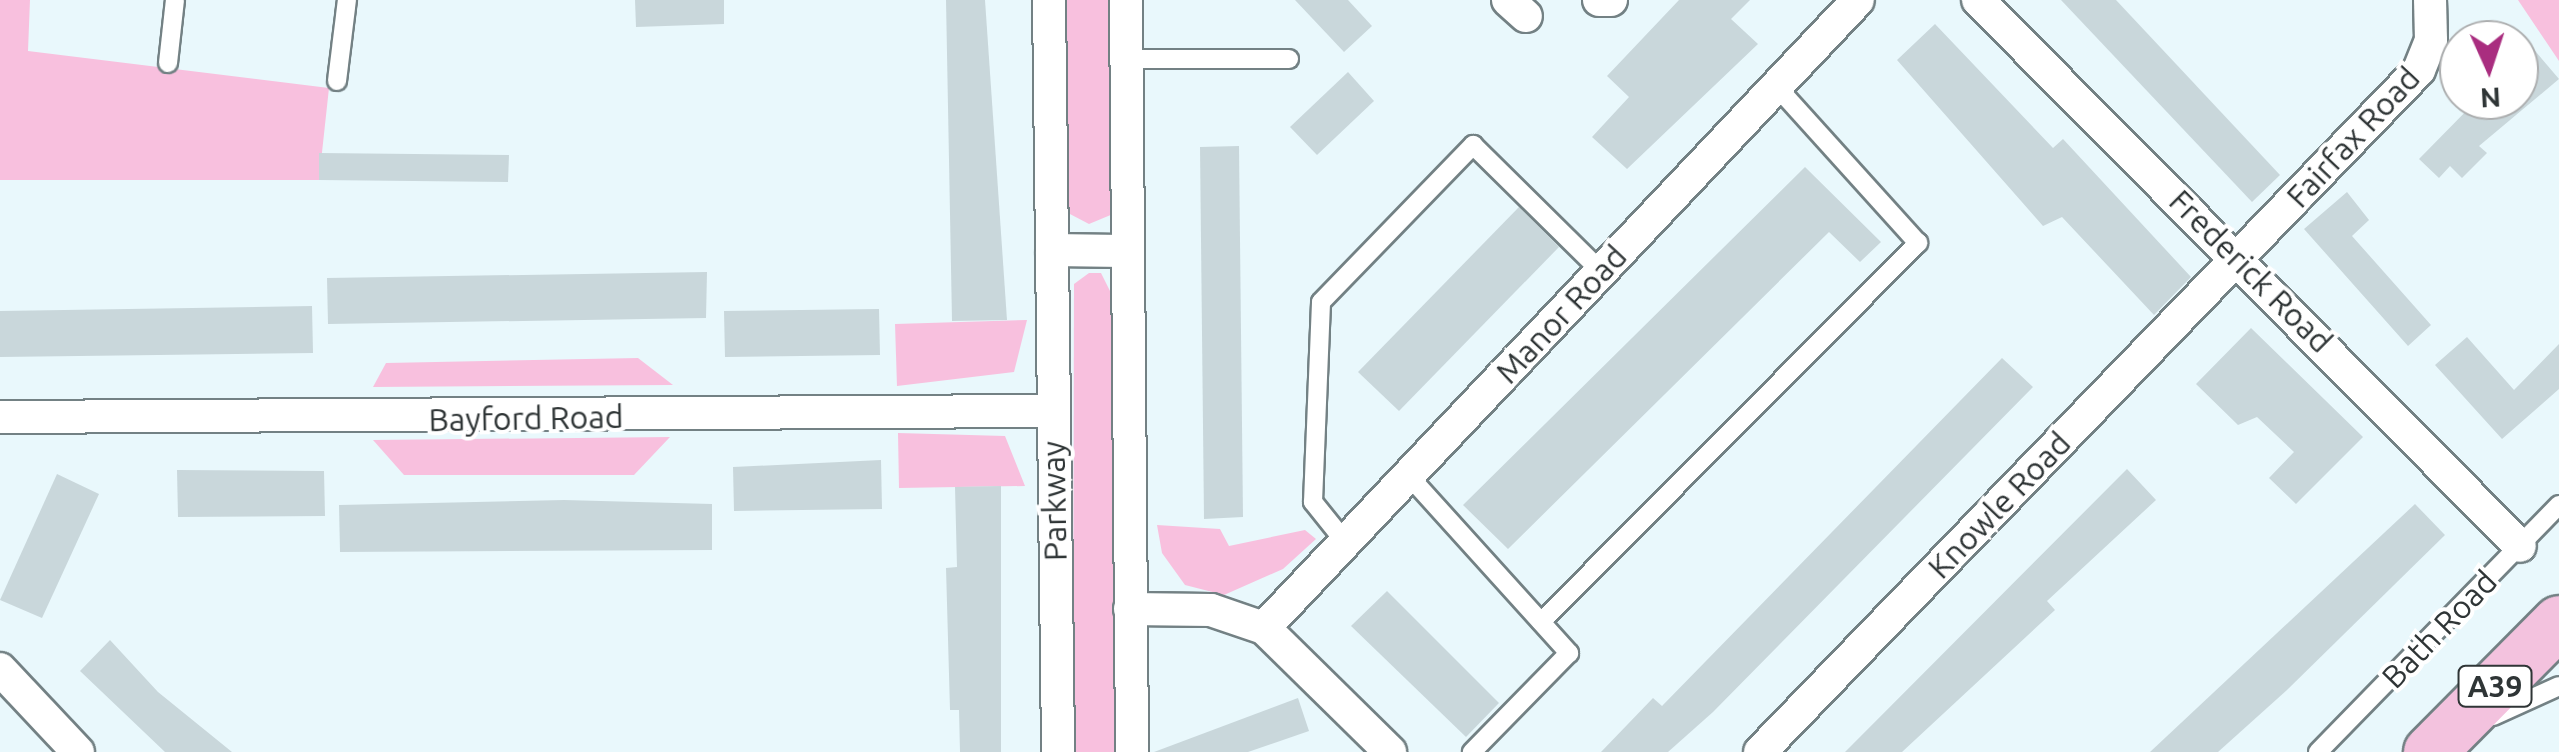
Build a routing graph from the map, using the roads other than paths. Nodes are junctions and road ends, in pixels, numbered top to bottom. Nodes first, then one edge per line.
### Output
1 (175, 0) edge
2 (347, 0) edge
3 (1050, 0) edge
4 (1126, 0) edge
5 (1599, 0) edge
6 (1610, 0) edge
7 (1858, 0) edge
8 (1978, 0) edge
9 (2430, 0) edge
10 (1126, 58) junction
11 (1289, 60) dead end
12 (168, 63) dead end
13 (337, 81) dead end
14 (1776, 86) junction
15 (1052, 250) junction
16 (1124, 252) junction
17 (2239, 258) junction
18 (1602, 272) junction
19 (1052, 411) junction
20 (0, 418) edge
21 (1409, 476) junction
22 (2559, 505) edge
23 (1346, 542) junction
24 (2520, 546) junction
25 (1130, 610) junction
26 (1541, 622) junction
27 (2559, 622) edge
28 (1264, 628) junction
29 (0, 670) edge
30 (2559, 686) edge
31 (2431, 751) edge
32 (78, 752) edge
33 (1058, 752) edge
34 (1132, 752) edge
35 (1390, 752) edge
36 (1472, 752) edge
37 (1760, 752) edge
38 (2318, 752) edge

1 - 12 lane
2 - 13 lane
3 - 15 street, Parkway
4 - 10 street
5 - 6 street
7 - 14 street, Manor Road
8 - 17 street, Frederick Road
9 - 17 street, Fairfax Road
10 - 11 lane
10 - 16 street
14 - 18 street, Manor Road
14 - 26 lane
15 - 16 street
15 - 19 street, Parkway
16 - 25 street
17 - 24 street, Frederick Road
17 - 37 street, Knowle Road
18 - 21 street, Manor Road
18 - 23 lane
19 - 20 street, Bayford Road
19 - 33 street, Parkway
21 - 23 street, Manor Road
21 - 26 lane
22 - 24 lane, Bath Road
23 - 28 street, Manor Road
24 - 38 lane, Bath Road
25 - 28 street
25 - 34 street
26 - 36 lane
27 - 31 main road, A39
28 - 35 street
29 - 32 street
30 - 31 lane

